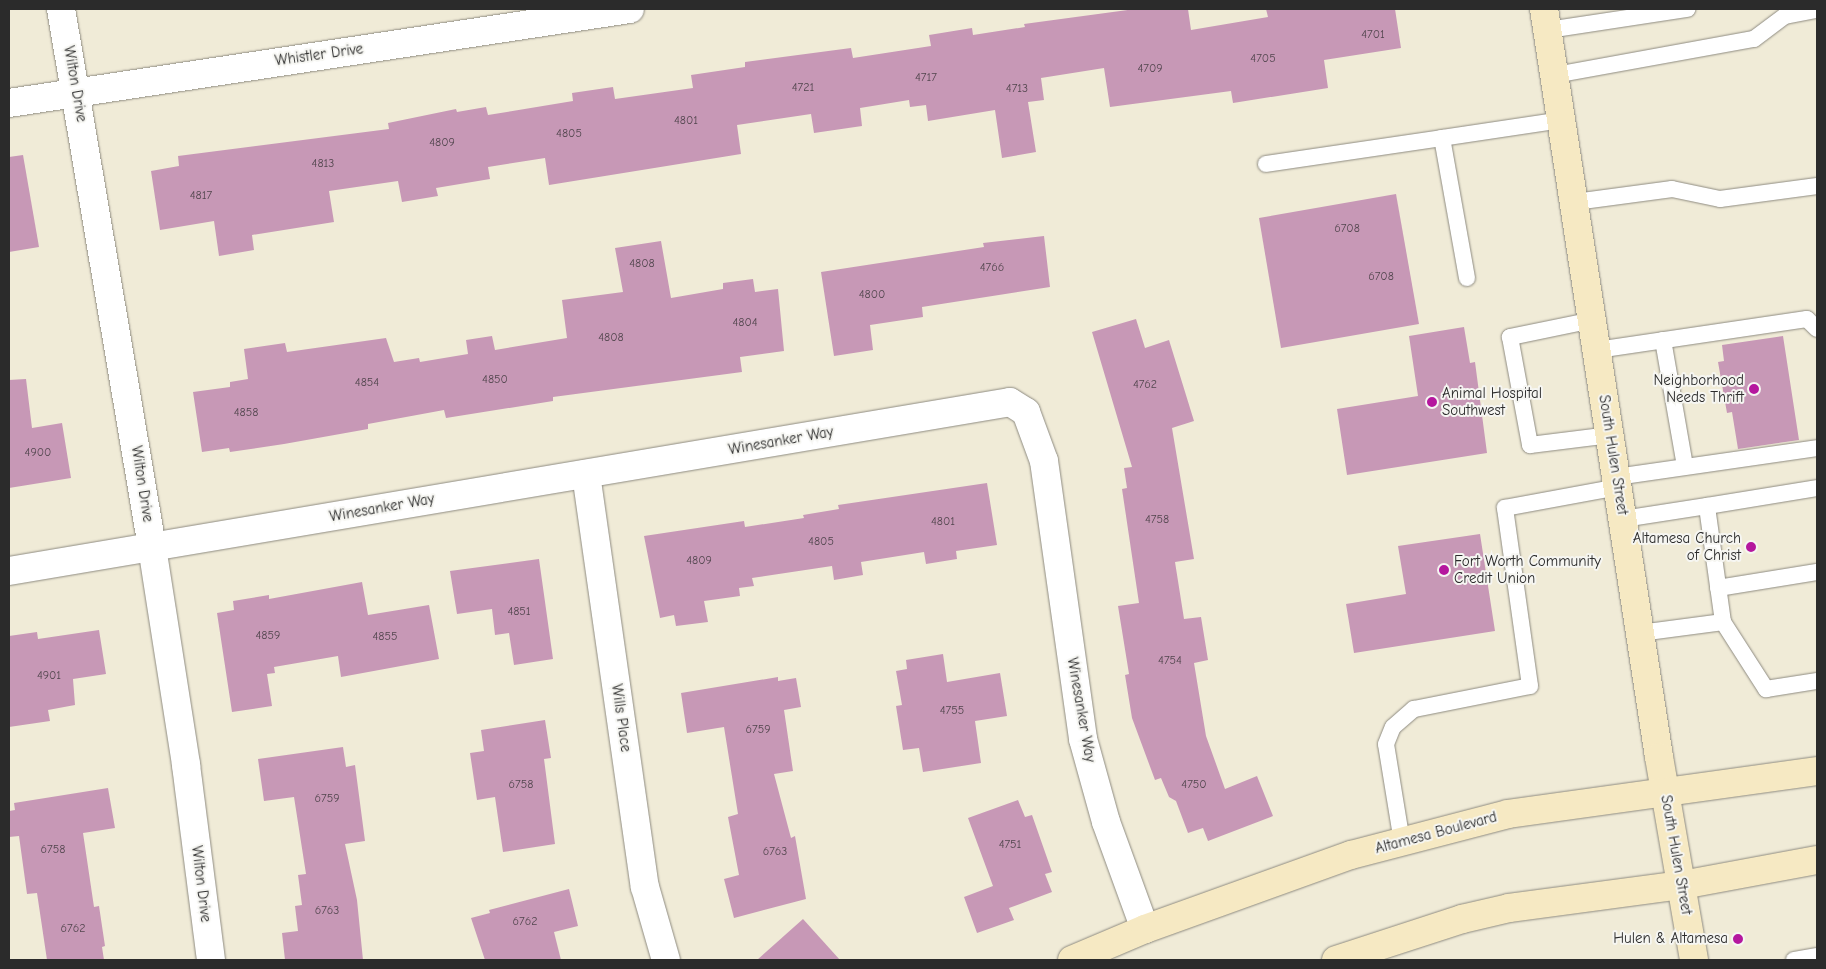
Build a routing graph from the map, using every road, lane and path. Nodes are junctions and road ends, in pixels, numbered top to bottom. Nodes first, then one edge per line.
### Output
1 (61, 9) edge
2 (630, 9) edge
3 (1687, 9) edge
4 (1817, 10) edge
5 (1781, 11) edge
6 (1546, 20) edge
7 (1555, 75) junction
8 (77, 91) junction
9 (9, 103) edge
10 (1562, 120) junction
11 (1442, 138) junction
12 (1266, 164) dead end
13 (1817, 186) edge
14 (1575, 202) junction
15 (1468, 278) dead end
16 (1593, 320) junction
17 (1817, 329) edge
18 (1663, 340) junction
19 (1597, 350) junction
20 (1610, 435) junction
21 (1817, 448) edge
22 (1685, 466) junction
23 (586, 474) junction
24 (1617, 482) junction
25 (1817, 488) edge
26 (1707, 506) junction
27 (1623, 519) junction
28 (152, 547) junction
29 (9, 571) edge
30 (1817, 572) edge
31 (1718, 588) junction
32 (1724, 622) junction
33 (1640, 633) junction
34 (1817, 681) edge
35 (1817, 771) edge
36 (1665, 792) junction
37 (1402, 842) junction
38 (1817, 860) edge
39 (1682, 884) junction
40 (1146, 929) junction
41 (1817, 956) edge
42 (1351, 958) edge
43 (211, 960) edge
44 (666, 960) edge
45 (1072, 960) edge
46 (1694, 960) edge
47 (1794, 960) edge

1 - 8 street, Wilton Drive
2 - 8 street, Whistler Drive
3 - 6 lane
4 - 5 lane
5 - 7 lane
6 - 7 main road, South Hulen Street
7 - 10 main road, South Hulen Street
8 - 9 street, Whistler Drive
8 - 28 street, Wilton Drive
10 - 11 lane
10 - 14 main road, South Hulen Street
11 - 12 lane
11 - 15 lane
13 - 14 lane
14 - 16 main road, South Hulen Street
16 - 19 main road, South Hulen Street
16 - 20 lane
17 - 18 lane
18 - 19 lane
18 - 22 lane
19 - 20 main road, South Hulen Street
20 - 24 main road, South Hulen Street
21 - 22 lane
22 - 24 lane
23 - 28 street, Winesanker Way
23 - 40 street, Winesanker Way
23 - 44 street, Wills Place
24 - 27 main road, South Hulen Street
24 - 37 lane
25 - 26 lane
26 - 27 lane
26 - 31 lane
27 - 33 main road, South Hulen Street
28 - 29 street, Winesanker Way
28 - 43 street, Wilton Drive
30 - 31 lane
31 - 32 lane
32 - 33 lane
32 - 34 lane
33 - 36 main road, South Hulen Street
35 - 36 main road, Altamesa Boulevard
36 - 37 main road, Altamesa Boulevard
36 - 39 main road, South Hulen Street
37 - 40 main road, Altamesa Boulevard
38 - 39 main road
39 - 42 main road
39 - 46 main road, South Hulen Street
40 - 45 main road, Altamesa Boulevard
41 - 47 lane

